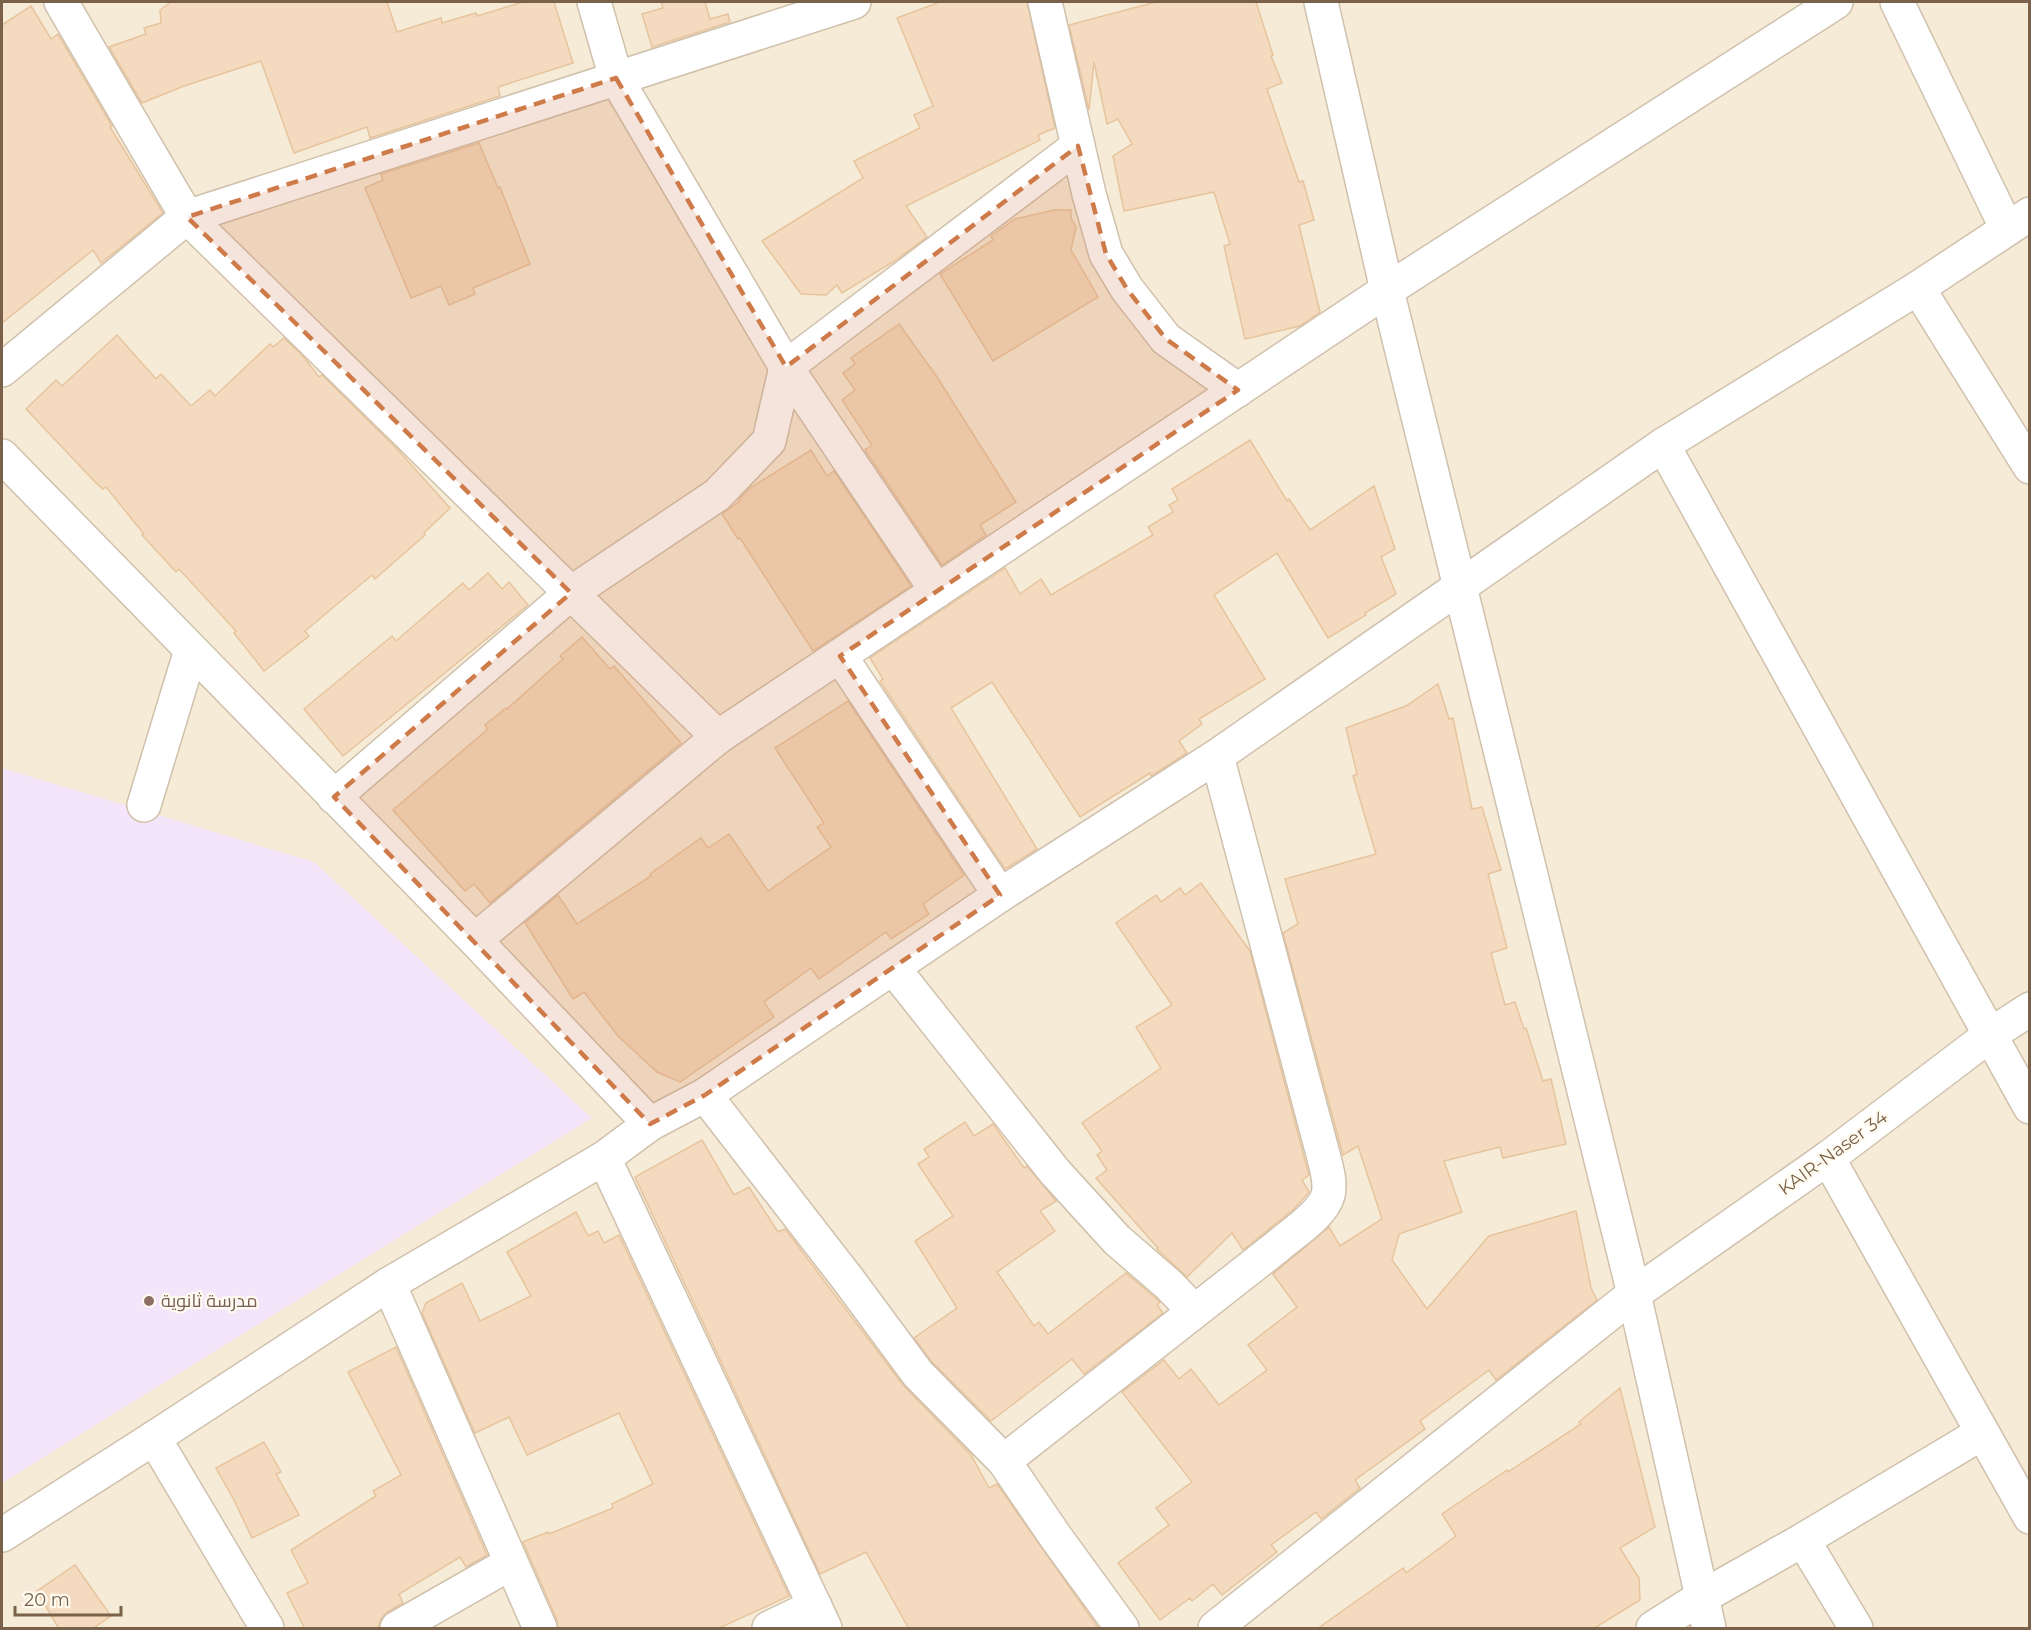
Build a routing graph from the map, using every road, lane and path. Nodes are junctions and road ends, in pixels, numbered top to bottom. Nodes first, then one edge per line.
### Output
1 (61, 2) edge
2 (594, 2) edge
3 (854, 2) edge
4 (1045, 2) edge
5 (1321, 2) edge
6 (1836, 2) edge
7 (1897, 2) edge
8 (616, 78) junction
9 (1078, 146) junction
10 (187, 218) junction
11 (2018, 221) edge
12 (1918, 288) junction
13 (1387, 290) junction
14 (786, 367) junction
15 (2, 370) edge
16 (1238, 390) junction
17 (1663, 445) junction
18 (2, 456) edge
19 (2030, 467) edge
20 (1460, 588) junction
21 (937, 591) junction
22 (571, 593) junction
23 (191, 650) junction
24 (840, 656) junction
25 (718, 737) junction
26 (1217, 756) junction
27 (334, 797) junction
28 (144, 805) dead end
29 (1000, 896) junction
30 (475, 940) junction
31 (894, 969) junction
32 (2030, 1009) edge
33 (1990, 1035) junction
34 (705, 1095) junction
35 (2030, 1107) edge
36 (650, 1124) junction
37 (604, 1158) junction
38 (1828, 1158) junction
39 (389, 1284) junction
40 (1634, 1294) junction
41 (1194, 1311) junction
42 (1982, 1433) junction
43 (154, 1438) junction
44 (1004, 1461) junction
45 (2030, 1517) edge
46 (2, 1535) edge
47 (1803, 1540) junction
48 (511, 1563) junction
49 (1702, 1597) junction
50 (820, 1617) edge
51 (267, 1629) edge
52 (397, 1629) edge
53 (540, 1629) edge
54 (769, 1629) edge
55 (1122, 1629) edge
56 (1215, 1629) edge
57 (1653, 1629) edge
58 (1709, 1629) edge
59 (1856, 1629) edge

1 - 10 street
2 - 8 street
3 - 8 street
4 - 9 street
5 - 13 street
6 - 13 street
7 - 11 street
8 - 10 street
8 - 14 street
9 - 14 street
9 - 16 street
10 - 15 street
10 - 22 street
11 - 12 street
12 - 17 street
12 - 19 street
13 - 16 street
13 - 20 street
14 - 21 street
14 - 22 street
16 - 21 street
17 - 20 street
17 - 33 street
18 - 23 street
20 - 26 street
20 - 40 street
21 - 24 street
22 - 25 street
22 - 27 street
23 - 27 street
23 - 28 street
24 - 25 street
24 - 29 street
25 - 30 street
26 - 29 street
26 - 41 street
27 - 30 street
29 - 31 street
30 - 36 street
31 - 34 street
31 - 41 street
32 - 33 street, KAIR-Naser 34
33 - 35 street
33 - 38 street, KAIR-Naser 34
34 - 36 street
34 - 44 street
36 - 37 street
37 - 39 street
37 - 50 street
38 - 40 street, KAIR-Naser 34
38 - 42 street
39 - 43 street
39 - 48 street
40 - 49 street
40 - 56 street, KAIR-Naser 34
41 - 44 street
42 - 45 street
42 - 47 street
43 - 46 street
43 - 51 street
44 - 55 street
47 - 49 street
47 - 59 street
48 - 52 street
48 - 53 street
49 - 57 street
49 - 58 street
50 - 54 street

